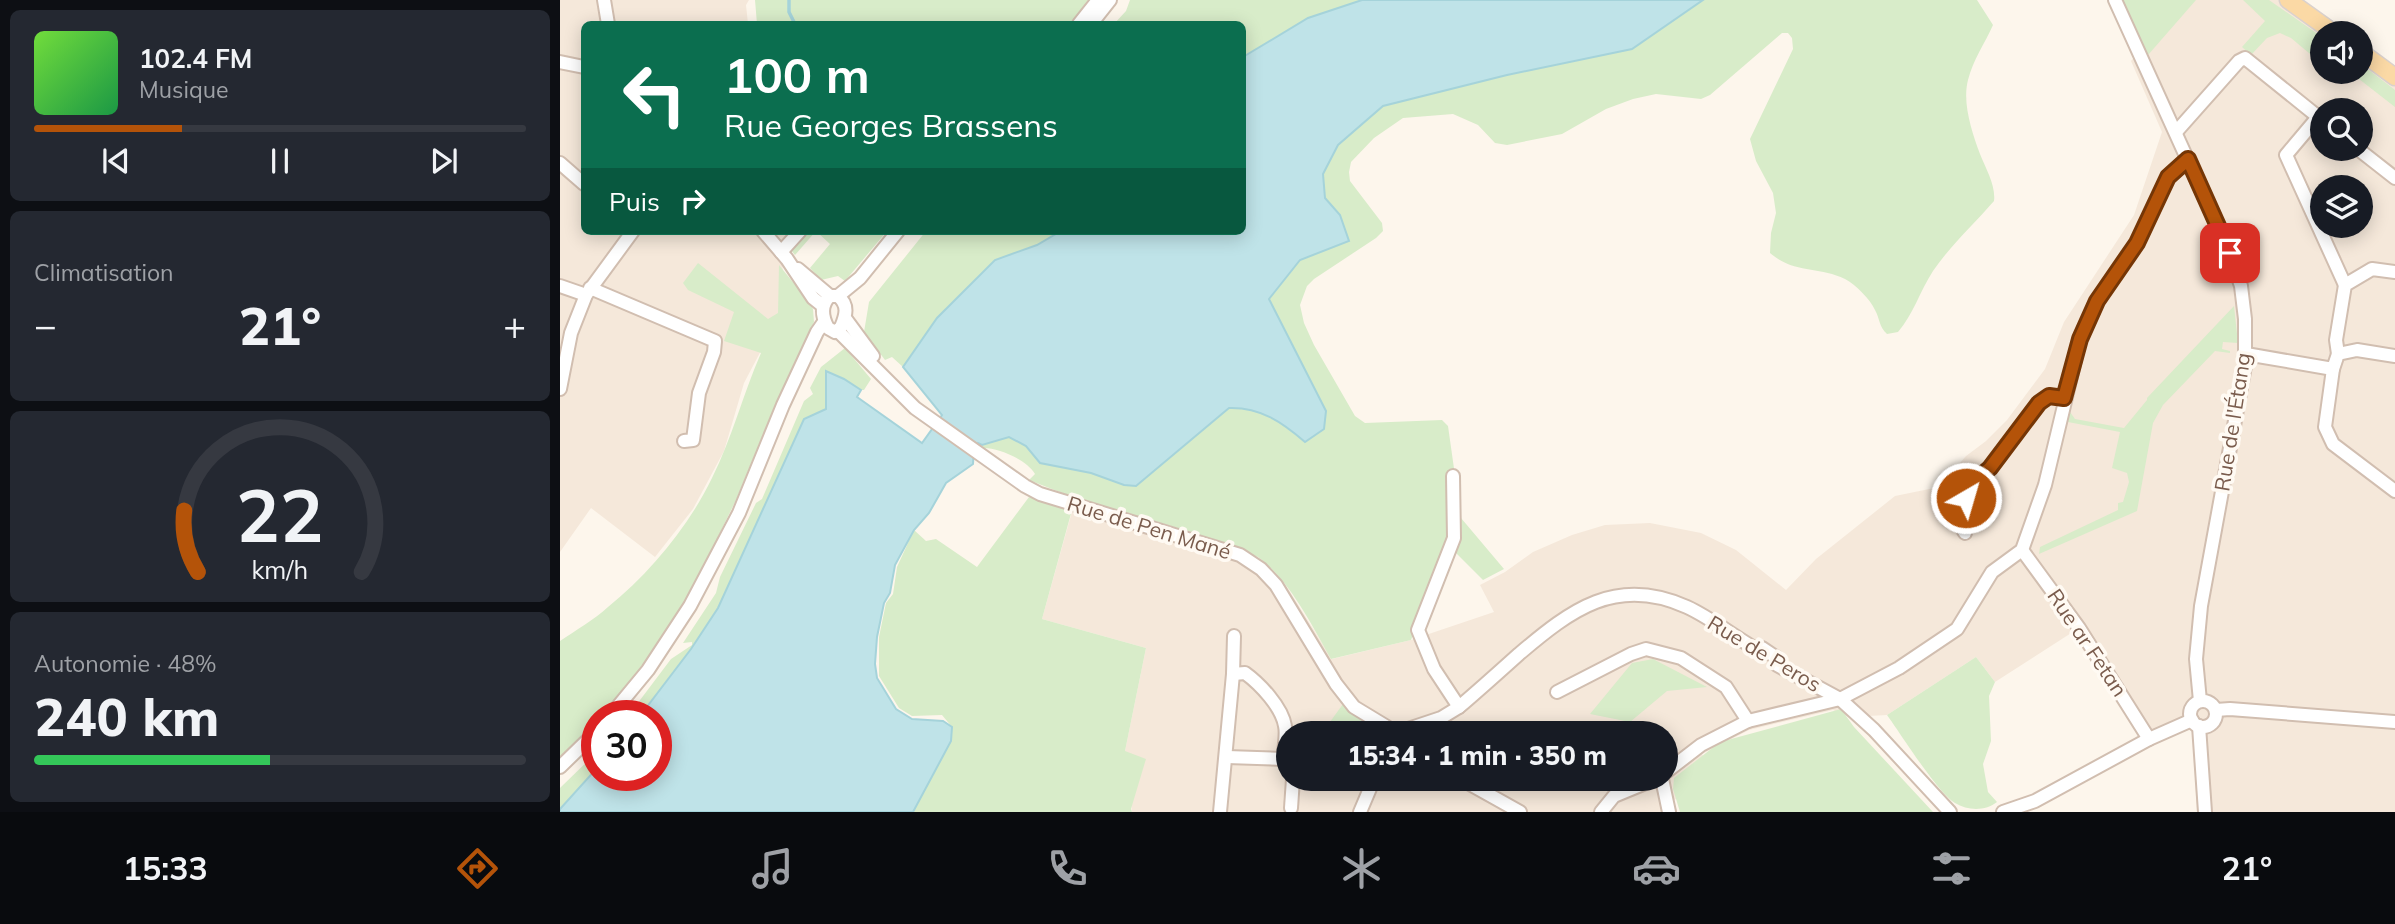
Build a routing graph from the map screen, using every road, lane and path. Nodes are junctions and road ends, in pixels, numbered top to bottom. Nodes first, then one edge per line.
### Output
1 (604, 0) edge
2 (1098, 0) edge
3 (1110, 0) edge
4 (2115, 0) edge
5 (2288, 0) edge
6 (608, 21) edge
7 (1081, 21) edge
8 (1093, 21) edge
9 (2317, 21) edge
10 (2373, 60) edge
11 (560, 62) edge
12 (581, 66) edge
13 (2395, 76) edge
14 (2310, 111) edge
15 (2310, 130) edge
16 (2176, 132) junction
17 (2188, 159) junction
18 (2373, 160) edge
19 (560, 163) edge
20 (2395, 177) edge
21 (581, 181) edge
22 (630, 235) edge
23 (766, 235) edge
24 (797, 235) edge
25 (895, 235) edge
26 (784, 256) junction
27 (2395, 272) edge
28 (2345, 285) junction
29 (560, 286) edge
30 (588, 291) junction
31 (834, 300) junction
32 (845, 318) junction
33 (831, 328) junction
34 (2246, 354) junction
35 (2338, 354) junction
36 (2395, 356) edge
37 (2333, 369) junction
38 (560, 389) edge
39 (903, 395) junction
40 (2064, 398) junction
41 (684, 441) dead end
42 (1453, 476) dead end
43 (2395, 491) edge
44 (1965, 533) dead end
45 (2022, 550) junction
46 (1234, 636) dead end
47 (1233, 674) junction
48 (1557, 692) dead end
49 (1839, 699) junction
50 (623, 700) edge
51 (2200, 701) junction
52 (1458, 707) junction
53 (2216, 710) junction
54 (1283, 721) edge
55 (1373, 721) edge
56 (1433, 721) edge
57 (1748, 721) junction
58 (2395, 722) edge
59 (2195, 723) junction
60 (2149, 739) junction
61 (581, 747) edge
62 (1227, 757) junction
63 (1276, 761) edge
64 (1678, 762) edge
65 (560, 767) edge
66 (1292, 791) edge
67 (1369, 791) edge
68 (1482, 791) edge
69 (1626, 791) edge
70 (1665, 791) edge
71 (1291, 808) dead end
72 (1220, 812) edge
73 (1360, 812) edge
74 (1520, 812) edge
75 (1601, 812) edge
76 (1669, 812) edge
77 (1950, 812) edge
78 (2003, 812) edge
79 (2205, 812) edge

1 - 6 street
2 - 7 street
3 - 8 street
4 - 16 street, Rue de l'Étang
5 - 9 main road
10 - 13 main road
11 - 12 street
14 - 16 street
15 - 28 street
16 - 17 street, Rue de l'Étang
17 - 34 street, Rue de l'Étang
17 - 40 street
18 - 20 street
19 - 21 street
22 - 30 street
23 - 26 street
24 - 26 street
25 - 31 street
26 - 31 street
27 - 28 street
28 - 35 street
29 - 30 street
30 - 38 street
30 - 41 street
31 - 32 street
31 - 33 street
32 - 33 street
32 - 39 street, Rue de Pen Mané
33 - 39 street, Rue de Pen Mané
33 - 50 street
34 - 37 street
34 - 51 street, Rue de l'Étang
35 - 36 street
35 - 37 street
37 - 43 street
39 - 55 street, Rue de Pen Mané
40 - 44 street
40 - 45 street
42 - 52 street
45 - 49 street
45 - 60 street, Rue ar Fetan
46 - 47 street
47 - 54 street
47 - 62 street
48 - 57 street
49 - 52 street, Rue de Peros
49 - 57 street
49 - 77 street, Rue de Peros
51 - 53 street
51 - 59 street
52 - 56 street, Rue de Peros
53 - 58 street
53 - 59 street
57 - 64 street
59 - 60 street
59 - 79 street
60 - 78 street
61 - 65 street
62 - 63 street
62 - 72 street
66 - 71 street
67 - 73 street
68 - 74 street
69 - 75 street
70 - 76 street

